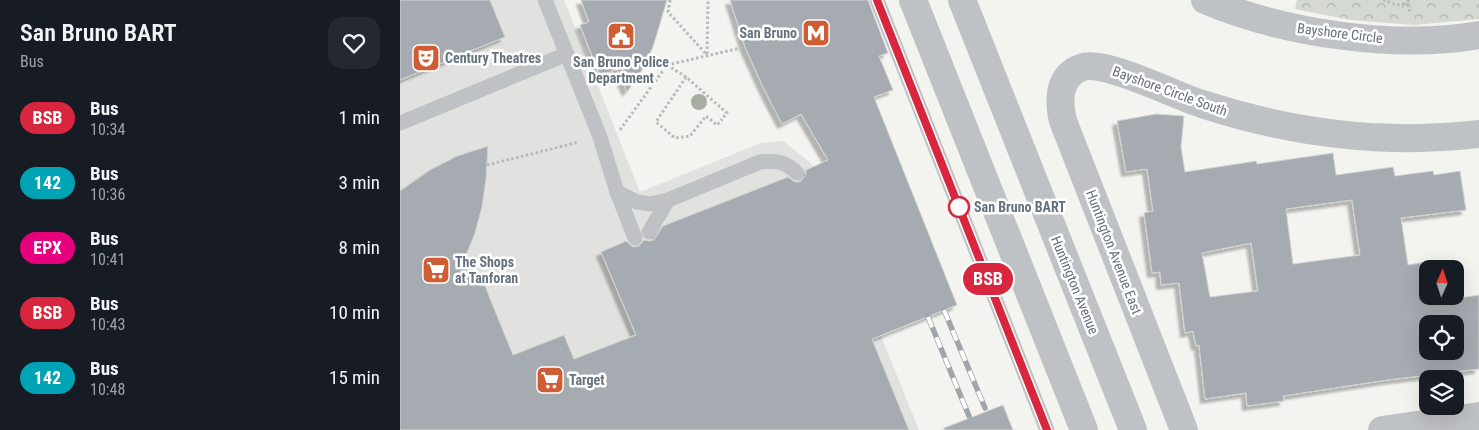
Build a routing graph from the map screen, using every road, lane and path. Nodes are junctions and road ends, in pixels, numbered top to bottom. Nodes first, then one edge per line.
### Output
1 (545, 0) edge
2 (670, 0) edge
3 (708, 0) edge
4 (877, 0) edge
5 (913, 0) edge
6 (962, 0) edge
7 (1205, 0) edge
8 (1383, 0) edge
9 (1409, 0) edge
10 (1479, 35) edge
11 (745, 46) dead end
12 (567, 54) junction
13 (707, 55) junction
14 (667, 65) junction
15 (1071, 74) joint
16 (686, 77) junction
17 (400, 123) edge
18 (1479, 134) edge
19 (600, 137) junction
20 (487, 165) dead end
21 (797, 173) dead end
22 (617, 192) junction
23 (668, 200) junction
24 (1479, 416) edge
25 (1047, 430) edge
26 (1084, 430) edge
27 (1134, 430) edge
28 (1184, 430) edge
29 (1382, 430) edge

1 - 12 lane
2 - 13 path
3 - 13 path
4 - 25 lane
5 - 26 street
6 - 27 street, Huntington Avenue
7 - 10 street, Bayshore Circle
8 - 9 path
11 - 13 path
12 - 17 lane
12 - 19 lane
13 - 14 path
14 - 16 path
14 - 19 path
15 - 18 street, Bayshore Circle South
15 - 28 street, Huntington Avenue East
16 - 16 path
19 - 20 path
19 - 22 lane
21 - 23 lane
22 - 23 lane
22 - 23 lane
24 - 29 street

